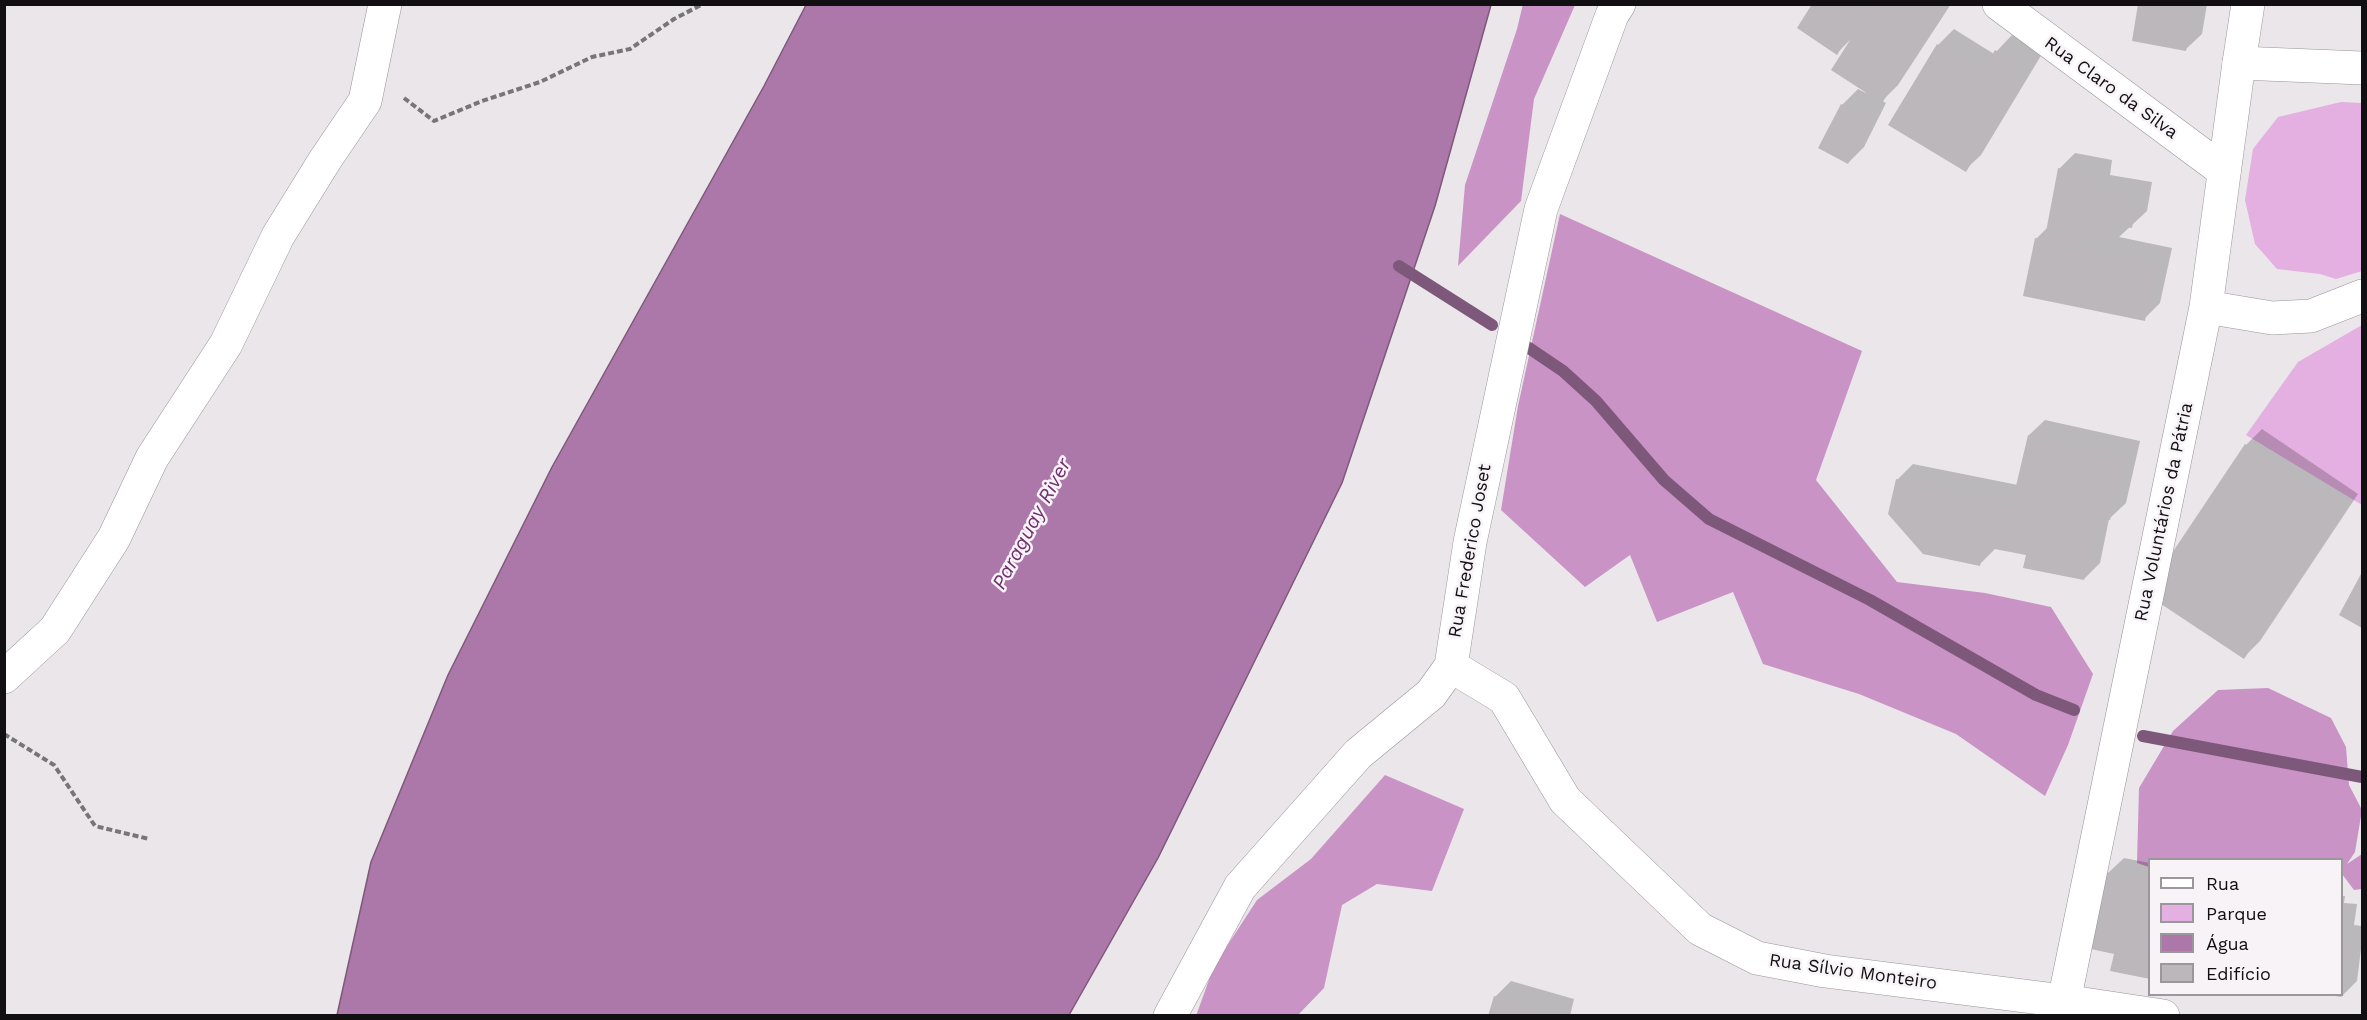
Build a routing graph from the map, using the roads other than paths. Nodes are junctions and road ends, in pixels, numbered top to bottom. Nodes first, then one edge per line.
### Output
1 (385, 4) edge
2 (1619, 4) edge
3 (1999, 4) edge
4 (2248, 4) edge
5 (2239, 63) junction
6 (2362, 68) edge
7 (2224, 171) junction
8 (2362, 296) edge
9 (2206, 307) junction
10 (1451, 666) junction
11 (4, 677) edge
12 (2063, 1008) edge
13 (1170, 1016) edge
14 (2163, 1016) edge

1 - 11 street
2 - 10 street, Rua Frederico Joset
3 - 7 street, Rua Claro da Silva
4 - 5 street, Rua Voluntários da Pátria
5 - 6 street
5 - 7 street, Rua Voluntários da Pátria
7 - 9 street, Rua Voluntários da Pátria
8 - 9 street
9 - 12 street, Rua Voluntários da Pátria
10 - 12 street, Rua Sílvio Monteiro
10 - 13 street, Rua Frederico Joset
12 - 14 street, Rua Sílvio Monteiro

